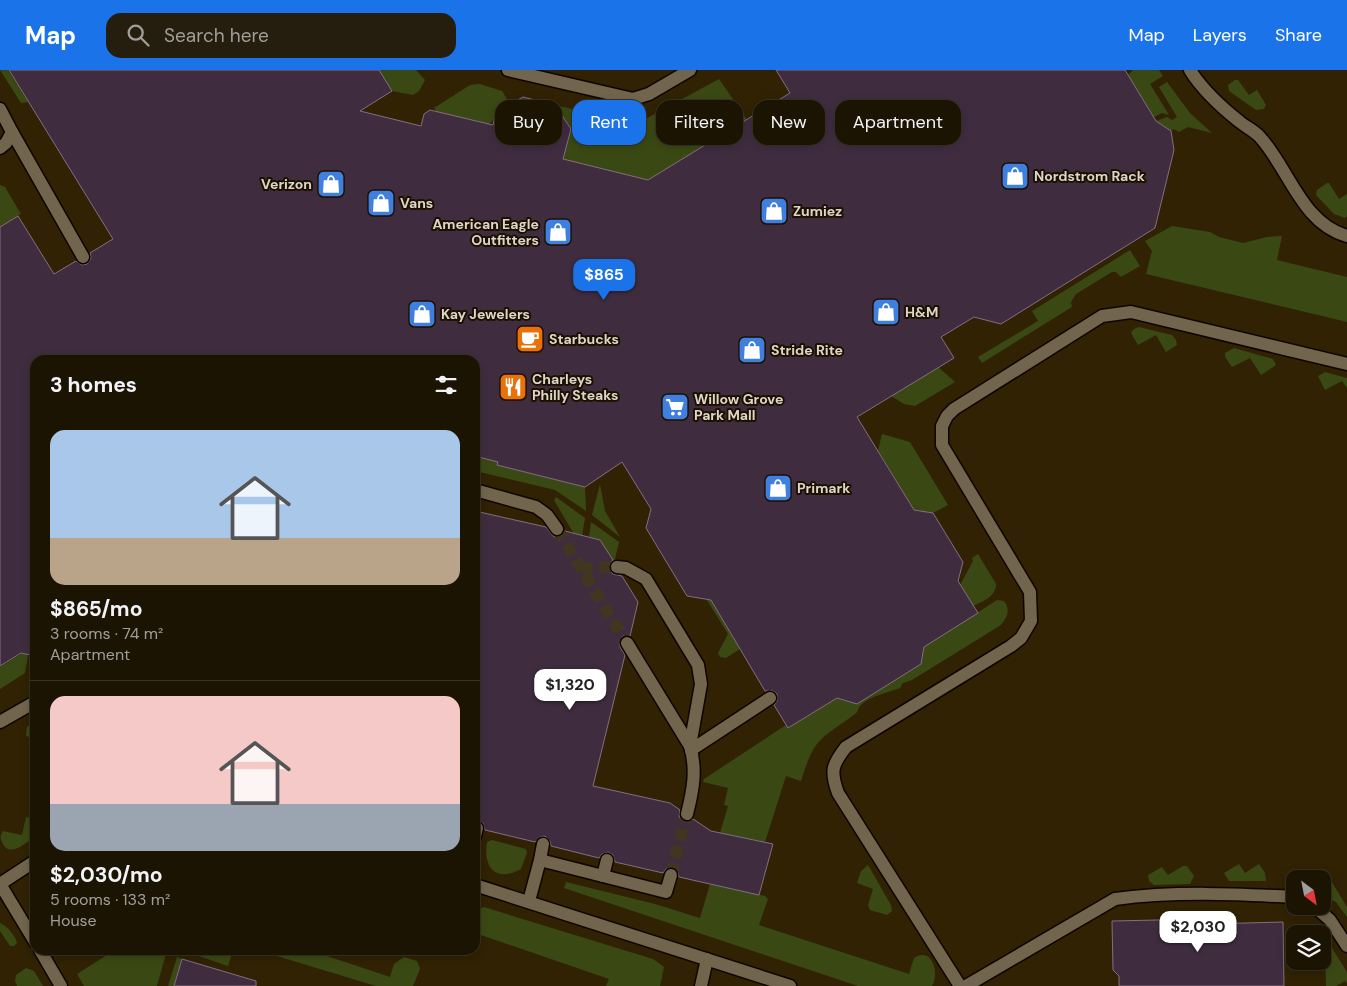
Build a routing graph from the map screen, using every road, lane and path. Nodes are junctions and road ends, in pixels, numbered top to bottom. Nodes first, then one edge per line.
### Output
1 (508, 70) edge
2 (690, 70) edge
3 (1190, 70) edge
4 (0, 109) edge
5 (12, 132) junction
6 (0, 148) edge
7 (1347, 236) edge
8 (83, 257) dead end
9 (1347, 364) edge
10 (480, 491) edge
11 (557, 529) tunnel mouth
12 (617, 567) tunnel mouth
13 (627, 643) tunnel mouth
14 (770, 698) dead end
15 (30, 705) edge
16 (0, 722) edge
17 (691, 748) junction
18 (687, 814) tunnel mouth
19 (543, 844) dead end
20 (540, 860) junction
21 (607, 860) dead end
22 (30, 864) edge
23 (671, 875) tunnel mouth
24 (603, 876) junction
25 (480, 886) edge
26 (1286, 896) edge
27 (529, 901) junction
28 (1324, 915) edge
29 (30, 934) edge
30 (1347, 946) edge
31 (43, 955) edge
32 (707, 959) junction
33 (61, 986) edge
34 (701, 986) edge
35 (790, 986) edge
36 (960, 986) edge
37 (966, 986) edge

1 - 2 lane
3 - 7 lane
4 - 5 lane
5 - 6 lane
5 - 8 lane
9 - 36 lane
10 - 11 lane
12 - 17 lane
13 - 17 lane
14 - 17 lane
15 - 16 lane
17 - 18 lane
19 - 20 lane
20 - 24 lane
20 - 27 lane
21 - 24 lane
22 - 29 lane
23 - 24 lane
25 - 27 lane
26 - 37 lane
27 - 32 lane
28 - 30 lane
31 - 33 lane
32 - 34 lane
32 - 35 lane

